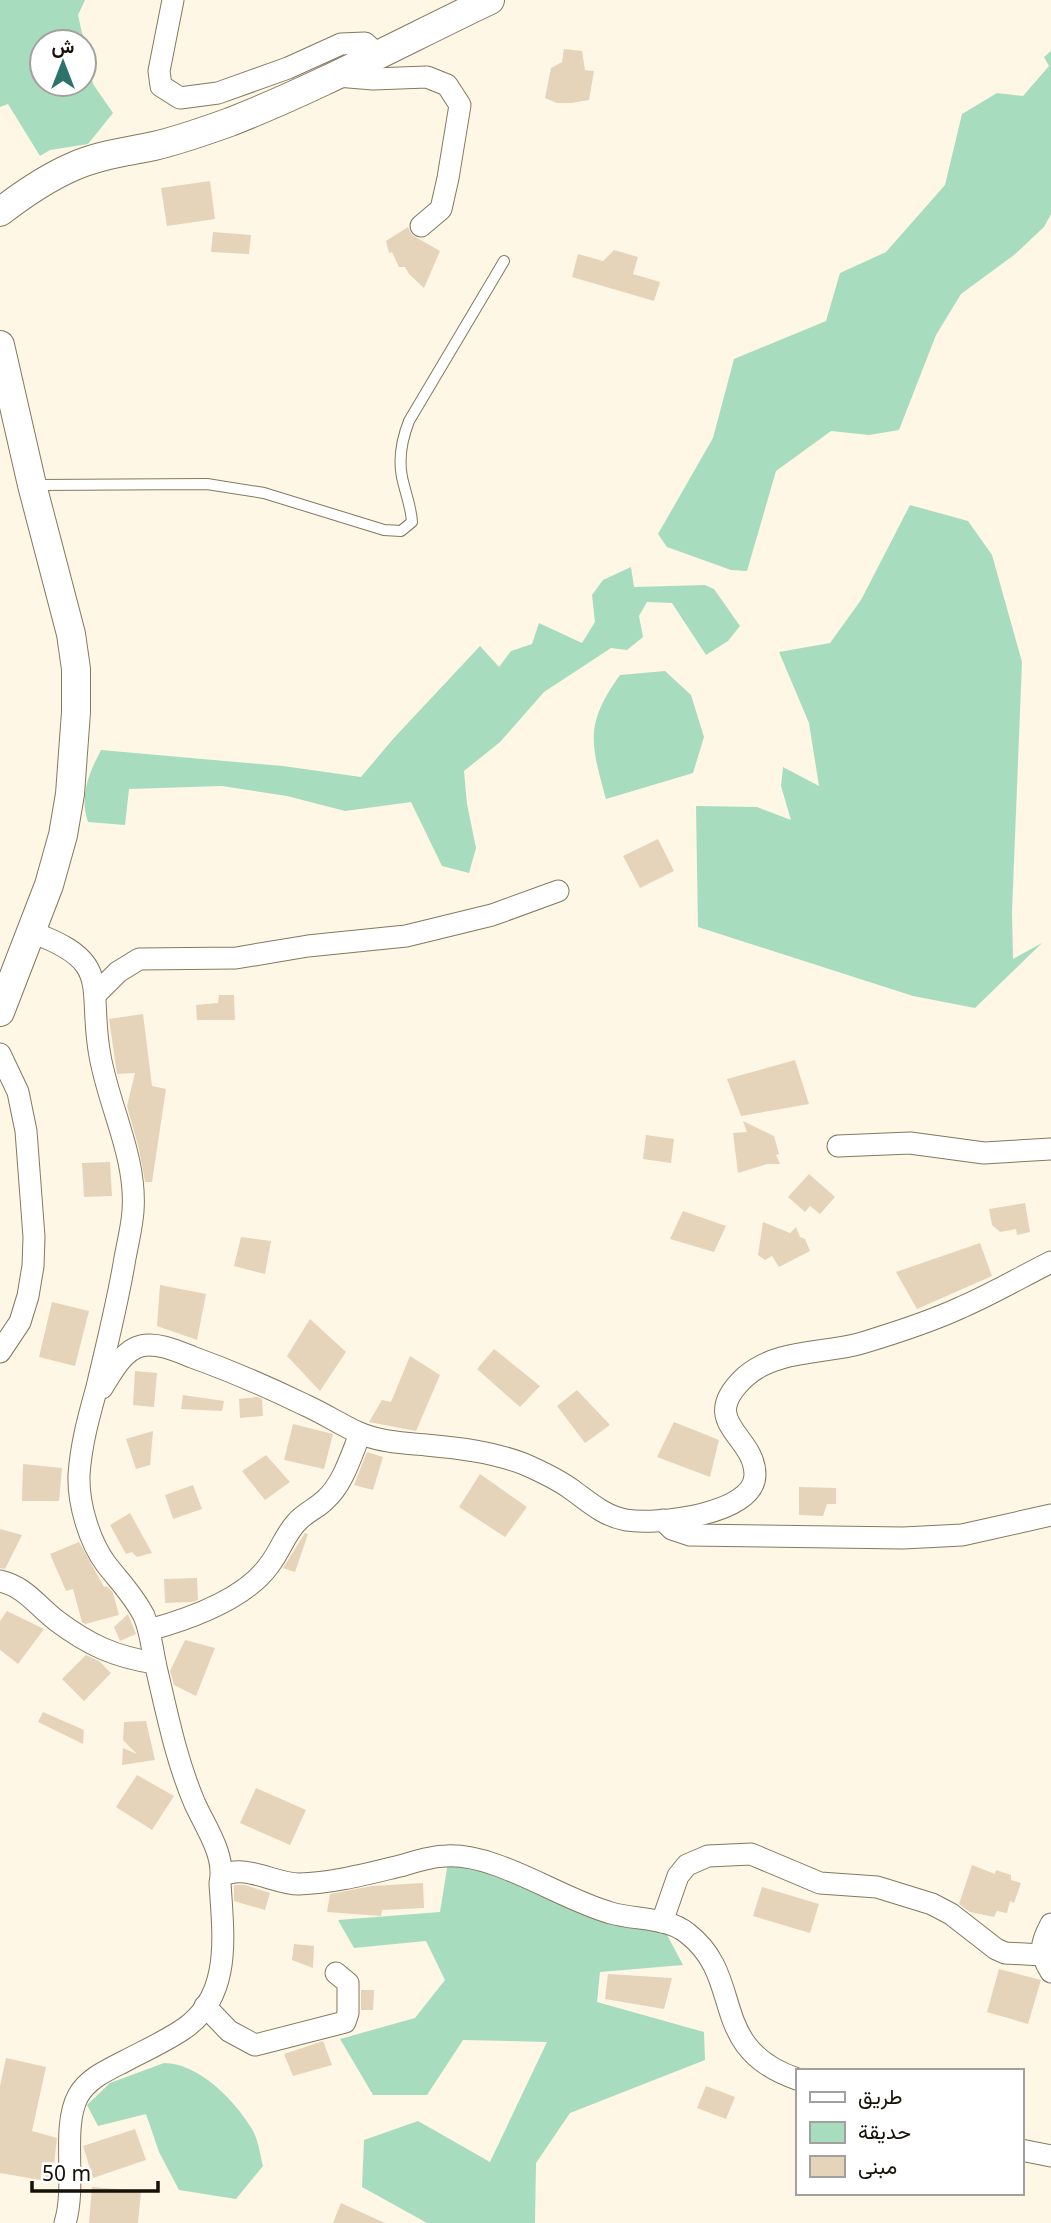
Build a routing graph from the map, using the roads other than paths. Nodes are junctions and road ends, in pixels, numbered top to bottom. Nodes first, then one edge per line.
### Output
1 (173, 0) edge
2 (490, 0) edge
3 (378, 55) junction
4 (335, 76) junction
5 (0, 212) edge
6 (421, 226) dead end
7 (504, 261) dead end
8 (0, 345) edge
9 (32, 485) junction
10 (558, 891) dead end
11 (31, 932) junction
12 (96, 994) junction
13 (0, 1012) edge
14 (0, 1054) edge
15 (838, 1146) dead end
16 (1051, 1149) edge
17 (1051, 1262) edge
18 (0, 1352) edge
19 (93, 1402) junction
20 (360, 1434) junction
21 (1051, 1516) edge
22 (663, 1520) junction
23 (0, 1581) edge
24 (149, 1630) junction
25 (155, 1663) junction
26 (222, 1876) junction
27 (662, 1922) junction
28 (1051, 1924) edge
29 (1046, 1963) edge
30 (335, 1973) dead end
31 (205, 2006) junction
32 (796, 2078) edge
33 (1023, 2150) edge
34 (1051, 2156) edge
35 (65, 2223) edge

1 - 3 street
2 - 3 street
3 - 4 street
4 - 5 street
4 - 6 street
7 - 9 lane
8 - 9 street
9 - 11 street
10 - 12 street
11 - 12 street
11 - 13 street
12 - 19 street
14 - 18 street
15 - 16 street
17 - 22 street
19 - 20 street
19 - 24 street
20 - 22 street
20 - 24 street
21 - 22 street
23 - 25 street
24 - 25 street
25 - 26 street
26 - 27 street
26 - 31 street
27 - 29 street
27 - 32 street
28 - 29 street
30 - 31 street
31 - 35 street
33 - 34 street

